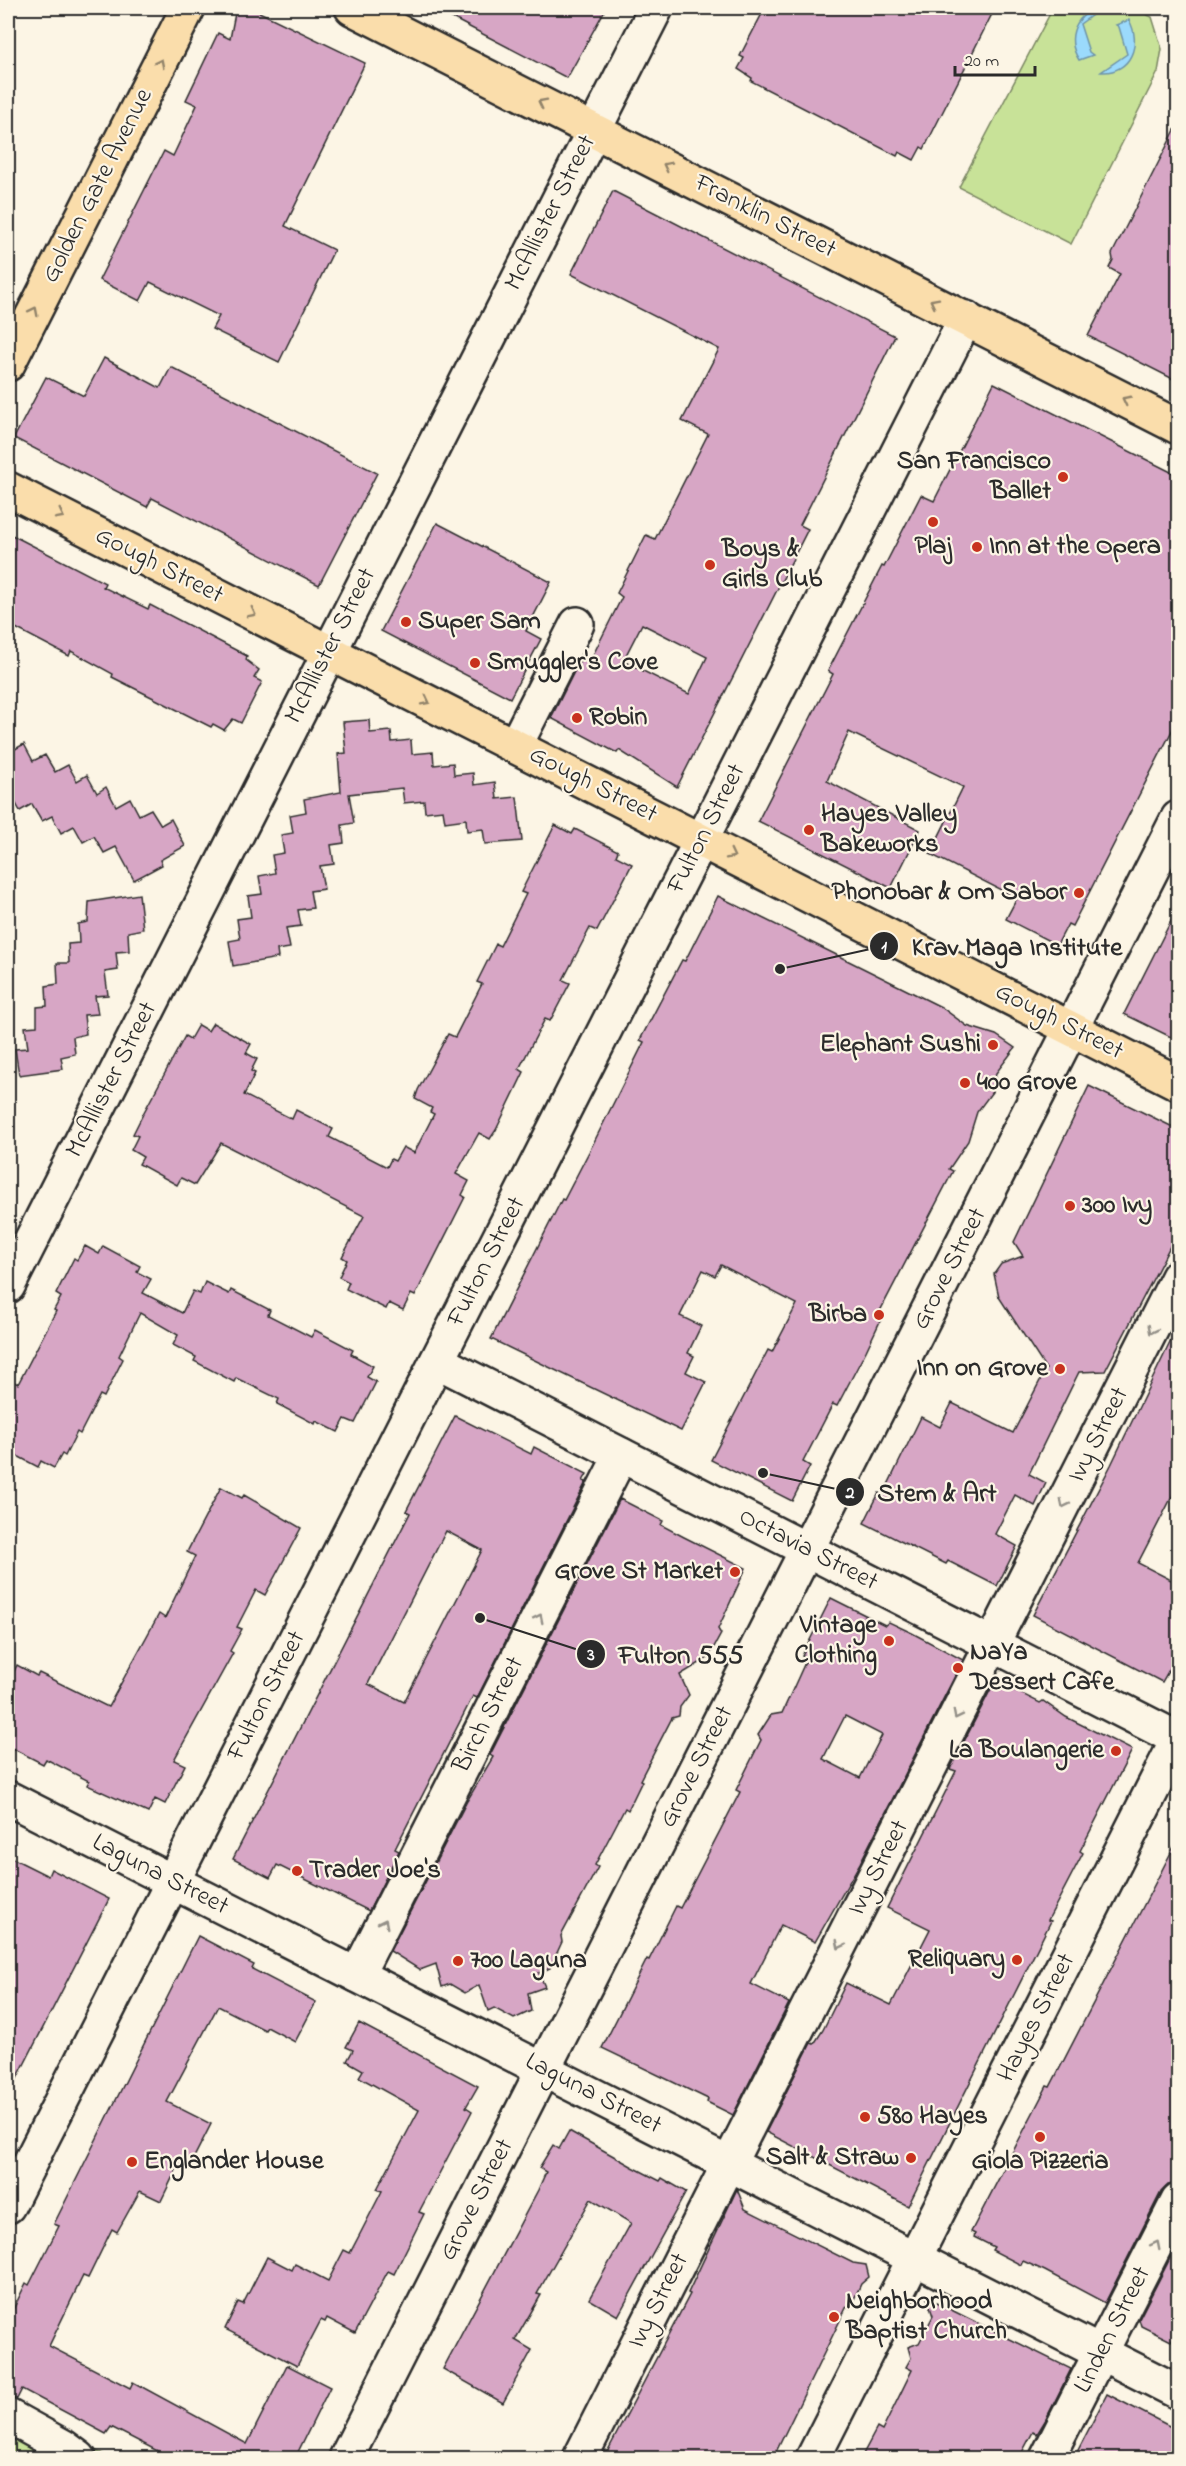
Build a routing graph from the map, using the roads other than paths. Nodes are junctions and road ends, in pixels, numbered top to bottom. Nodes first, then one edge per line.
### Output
1 (188, 8) edge
2 (352, 8) edge
3 (656, 8) edge
4 (594, 129) junction
5 (966, 318) junction
6 (8, 364) edge
7 (1179, 427) edge
8 (8, 489) edge
9 (577, 624) dead end
10 (328, 652) junction
11 (515, 746) junction
12 (1179, 818) edge
13 (702, 840) junction
14 (1072, 1029) junction
15 (1179, 1083) edge
16 (1179, 1277) edge
17 (8, 1286) edge
18 (437, 1361) junction
19 (621, 1455) junction
20 (807, 1550) junction
21 (993, 1644) junction
22 (1179, 1739) edge
23 (8, 1798) edge
24 (172, 1882) junction
25 (357, 1975) junction
26 (543, 2069) junction
27 (729, 2164) junction
28 (1179, 2201) edge
29 (8, 2206) edge
30 (915, 2258) junction
31 (1101, 2353) junction
32 (1179, 2392) edge
33 (8, 2417) edge
34 (79, 2458) edge
35 (346, 2458) edge
36 (580, 2458) edge
37 (813, 2458) edge
38 (1047, 2458) edge

6 -> 1 main road, Golden Gate Avenue
4 -> 2 main road, Franklin Street
3 - 4 street, McAllister Street
5 -> 4 main road, Franklin Street
4 - 10 street, McAllister Street
7 -> 5 main road, Franklin Street
5 - 13 street, Fulton Street
8 -> 10 main road, Gough Street
9 - 11 street
10 -> 11 main road, Gough Street
10 - 17 street, McAllister Street
11 - 13 main road, Gough Street
12 - 14 street, Grove Street
13 -> 14 main road, Gough Street
13 - 18 street, Fulton Street
14 - 15 main road, Gough Street
14 - 20 street, Grove Street
16 -> 21 street, Ivy Street
18 - 19 street, Octavia Street
18 - 24 street, Fulton Street
19 - 20 street, Octavia Street
25 -> 19 street, Birch Street
20 - 21 street, Octavia Street
20 - 26 street, Grove Street
21 - 22 street, Octavia Street
21 -> 27 street, Ivy Street
22 - 30 street, Hayes Street
23 - 24 street, Laguna Street
24 - 25 street, Laguna Street
24 - 29 street, Fulton Street
25 - 26 street, Laguna Street
26 - 27 street, Laguna Street
26 - 35 street, Grove Street
27 - 30 street, Laguna Street
27 - 36 street, Ivy Street
31 -> 28 street, Linden Street
30 - 31 street, Laguna Street
30 - 37 street, Hayes Street
31 - 32 street, Laguna Street
31 - 38 street, Linden Street
33 - 34 street

